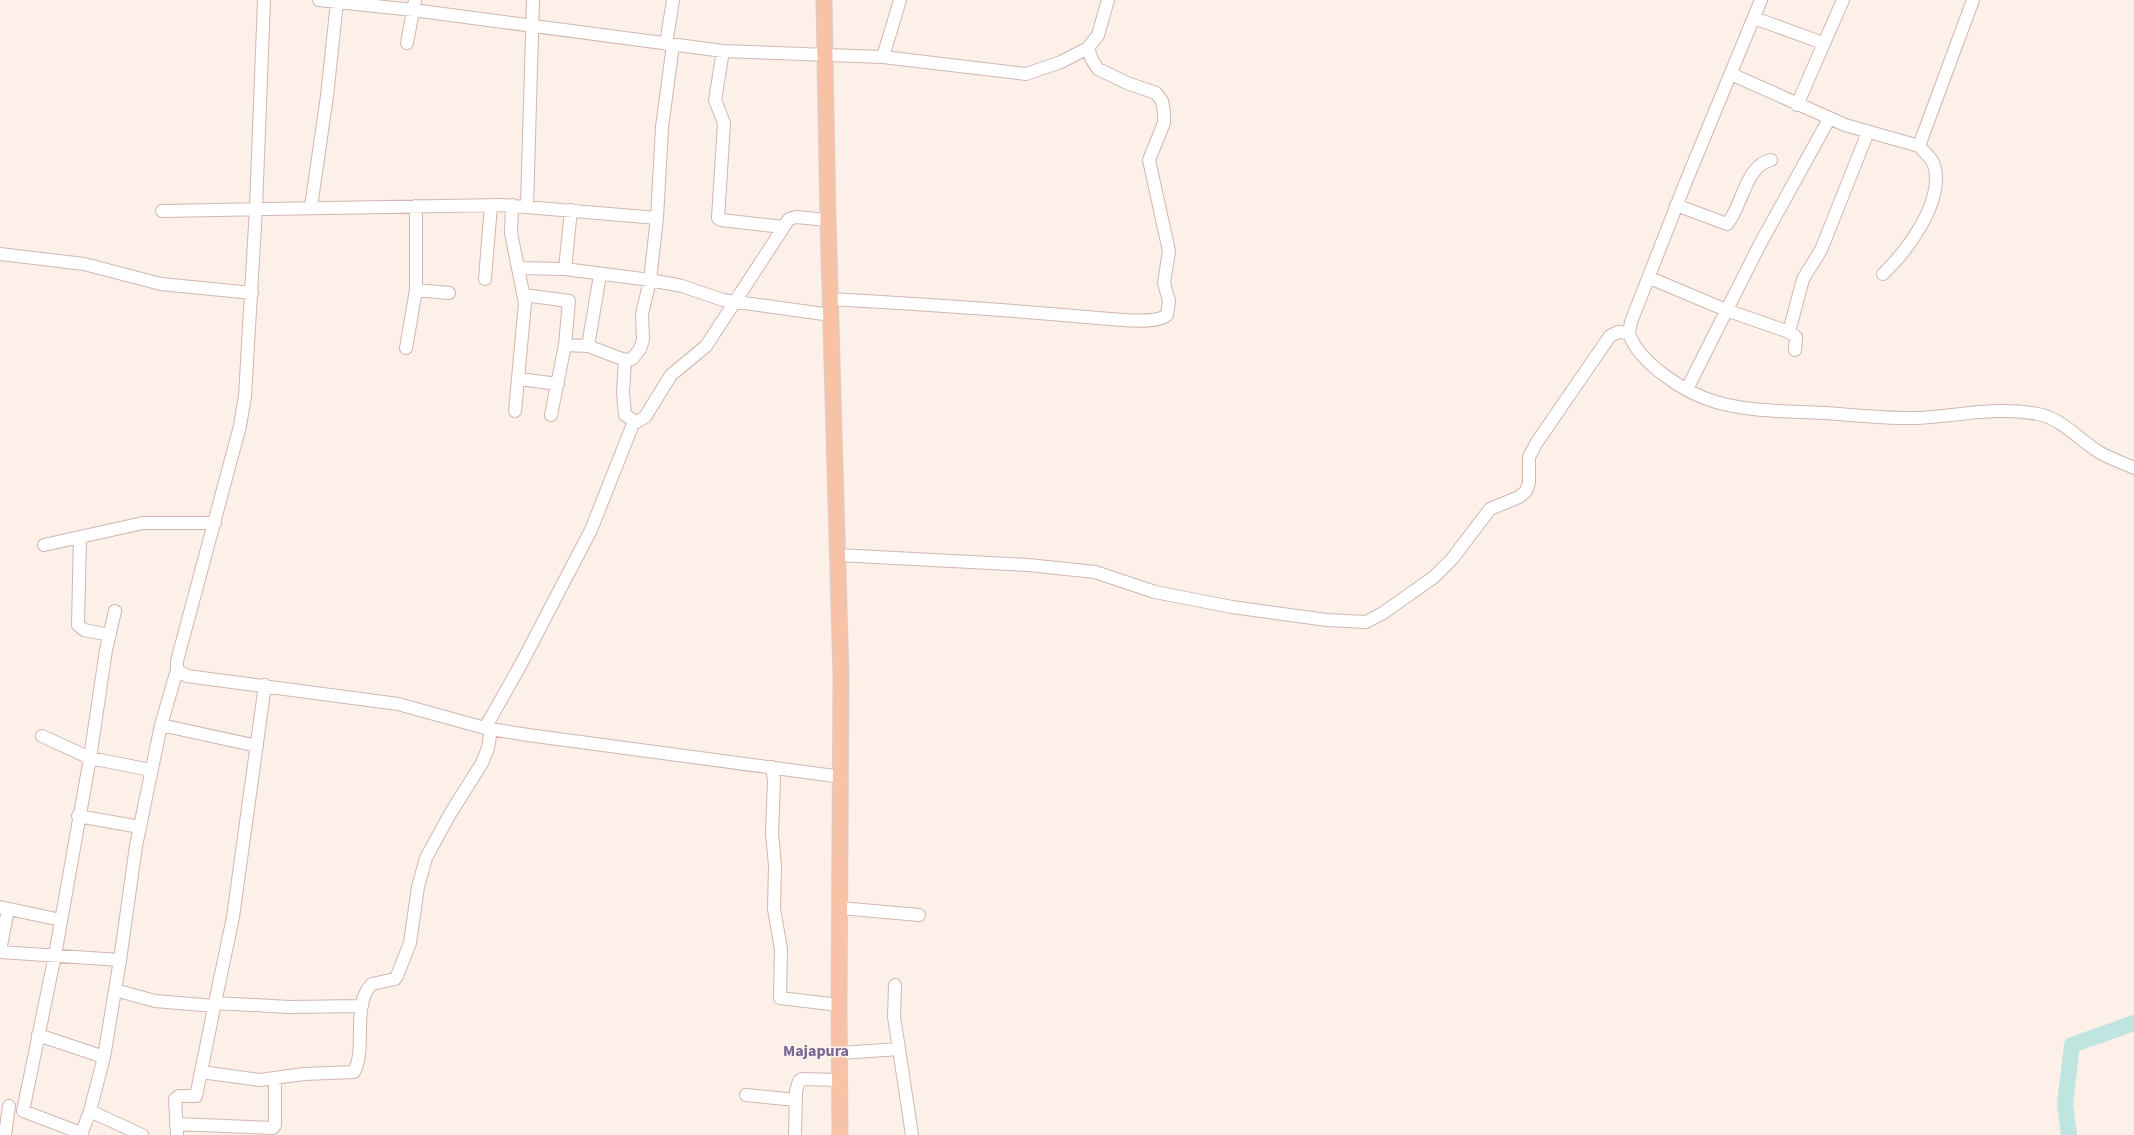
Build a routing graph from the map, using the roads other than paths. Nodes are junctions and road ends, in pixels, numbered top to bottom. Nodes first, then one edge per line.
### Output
1 (264, 0) edge
2 (319, 0) edge
3 (533, 0) edge
4 (673, 0) edge
5 (824, 0) edge
6 (892, 0) edge
7 (900, 0) edge
8 (1108, 0) edge
9 (1762, 0) edge
10 (1843, 0) edge
11 (1973, 0) edge
12 (337, 2) junction
13 (414, 5) edge
14 (1754, 18) junction
15 (531, 25) junction
16 (407, 43) dead end
17 (1823, 43) junction
18 (669, 44) junction
19 (1088, 48) junction
20 (723, 51) junction
21 (824, 56) junction
22 (880, 57) junction
23 (1731, 74) junction
24 (1797, 105) junction
25 (1829, 119) junction
26 (1868, 132) junction
27 (1919, 146) junction
28 (1771, 160) dead end
29 (491, 205) junction
30 (512, 205) junction
31 (416, 206) junction
32 (527, 206) junction
33 (1676, 206) junction
34 (311, 207) junction
35 (256, 208) junction
36 (571, 210) junction
37 (162, 211) dead end
38 (657, 218) junction
39 (828, 220) junction
40 (783, 227) junction
41 (0, 254) edge
42 (518, 268) junction
43 (565, 269) junction
44 (600, 274) junction
45 (1883, 274) dead end
46 (1650, 278) junction
47 (485, 279) dead end
48 (650, 280) junction
49 (416, 290) junction
50 (252, 293) junction
51 (449, 293) dead end
52 (524, 295) junction
53 (830, 299) junction
54 (735, 301) junction
55 (1726, 310) junction
56 (831, 315) junction
57 (1789, 332) junction
58 (1629, 333) junction
59 (564, 345) junction
60 (588, 346) junction
61 (406, 348) dead end
62 (1795, 350) dead end
63 (625, 360) junction
64 (519, 379) junction
65 (558, 384) junction
66 (1687, 389) junction
67 (515, 411) dead end
68 (551, 415) dead end
69 (636, 422) junction
70 (2134, 468) edge
71 (215, 523) junction
72 (80, 537) junction
73 (44, 545) dead end
74 (838, 555) junction
75 (115, 611) dead end
76 (110, 635) junction
77 (177, 670) junction
78 (265, 685) junction
79 (161, 725) junction
80 (488, 729) junction
81 (42, 736) dead end
82 (257, 746) junction
83 (90, 758) junction
84 (772, 767) junction
85 (151, 770) junction
86 (842, 777) junction
87 (78, 816) junction
88 (140, 827) junction
89 (4, 908) edge
90 (840, 908) junction
91 (919, 915) dead end
92 (61, 920) junction
93 (0, 952) edge
94 (55, 955) junction
95 (120, 960) junction
96 (895, 985) dead end
97 (115, 990) junction
98 (215, 1005) junction
99 (839, 1005) junction
100 (362, 1006) junction
101 (38, 1035) junction
102 (899, 1049) junction
103 (840, 1053) junction
104 (104, 1057) junction
105 (201, 1072) junction
106 (275, 1079) junction
107 (840, 1080) junction
108 (746, 1095) dead end
109 (796, 1100) junction
110 (5, 1105) edge
111 (23, 1111) junction
112 (90, 1111) junction
113 (177, 1130) edge
114 (81, 1134) edge
115 (5, 1135) edge
116 (142, 1135) edge
117 (795, 1135) edge
118 (840, 1135) edge
119 (912, 1135) edge

1 - 35 street
2 - 12 street
3 - 15 street
4 - 18 street
5 - 21 main road
6 - 22 street
7 - 22 street
8 - 19 street
9 - 14 street
10 - 17 street
11 - 27 street
12 - 13 street
12 - 34 street
13 - 15 street
13 - 16 street
14 - 17 street
14 - 23 street
15 - 18 street
15 - 32 street
17 - 24 street
18 - 20 street
18 - 38 street
19 - 22 street
19 - 53 street
20 - 21 street
20 - 40 street
21 - 22 street
21 - 39 main road
23 - 24 street
23 - 33 street
24 - 25 street
25 - 26 street
25 - 55 street
26 - 27 street
26 - 57 street
27 - 45 street
28 - 33 street
29 - 30 street
29 - 31 street
29 - 47 street
30 - 32 street
30 - 42 street
31 - 34 street
31 - 49 street
32 - 36 street
33 - 46 street
34 - 35 street
35 - 37 street
35 - 50 street
36 - 38 street
36 - 43 street
38 - 48 street
39 - 40 street
39 - 53 main road
40 - 54 street
41 - 50 street
42 - 43 street
42 - 52 street
43 - 44 street
44 - 48 street
44 - 60 street
46 - 55 street
46 - 58 street
48 - 54 street
48 - 63 street
49 - 51 street
49 - 61 street
50 - 71 street
52 - 59 street
52 - 64 street
53 - 56 main road
54 - 56 street
54 - 69 street
55 - 57 street
55 - 66 street
56 - 74 main road
57 - 62 street
58 - 66 street
58 - 74 street
59 - 60 street
59 - 65 street
60 - 63 street
63 - 69 street
64 - 65 street
64 - 67 street
65 - 68 street
66 - 70 street
69 - 80 street
71 - 72 street
71 - 77 street
72 - 73 street
72 - 76 street
74 - 86 main road
75 - 76 street
76 - 83 street
77 - 78 street
77 - 79 street
78 - 80 street
78 - 82 street
79 - 82 street
79 - 85 street
80 - 84 street
80 - 100 street
81 - 83 street
82 - 98 street
83 - 85 street
83 - 87 street
84 - 86 street
84 - 99 street
85 - 88 street
86 - 90 main road
87 - 88 street
87 - 92 street
88 - 95 street
89 - 92 street
89 - 93 street
90 - 91 street
90 - 99 main road
92 - 94 street
93 - 94 street
94 - 95 street
94 - 101 street
95 - 97 street
96 - 102 street
97 - 98 street
97 - 104 street
98 - 100 street
98 - 105 street
99 - 103 main road
100 - 106 street
101 - 104 street
101 - 111 street
102 - 103 street
102 - 119 street
103 - 107 main road
104 - 112 street
105 - 106 street
105 - 113 street
106 - 113 street
107 - 109 street
107 - 118 main road
108 - 109 street
109 - 117 street
110 - 111 street
110 - 115 street
111 - 114 street
112 - 114 street
112 - 116 street

